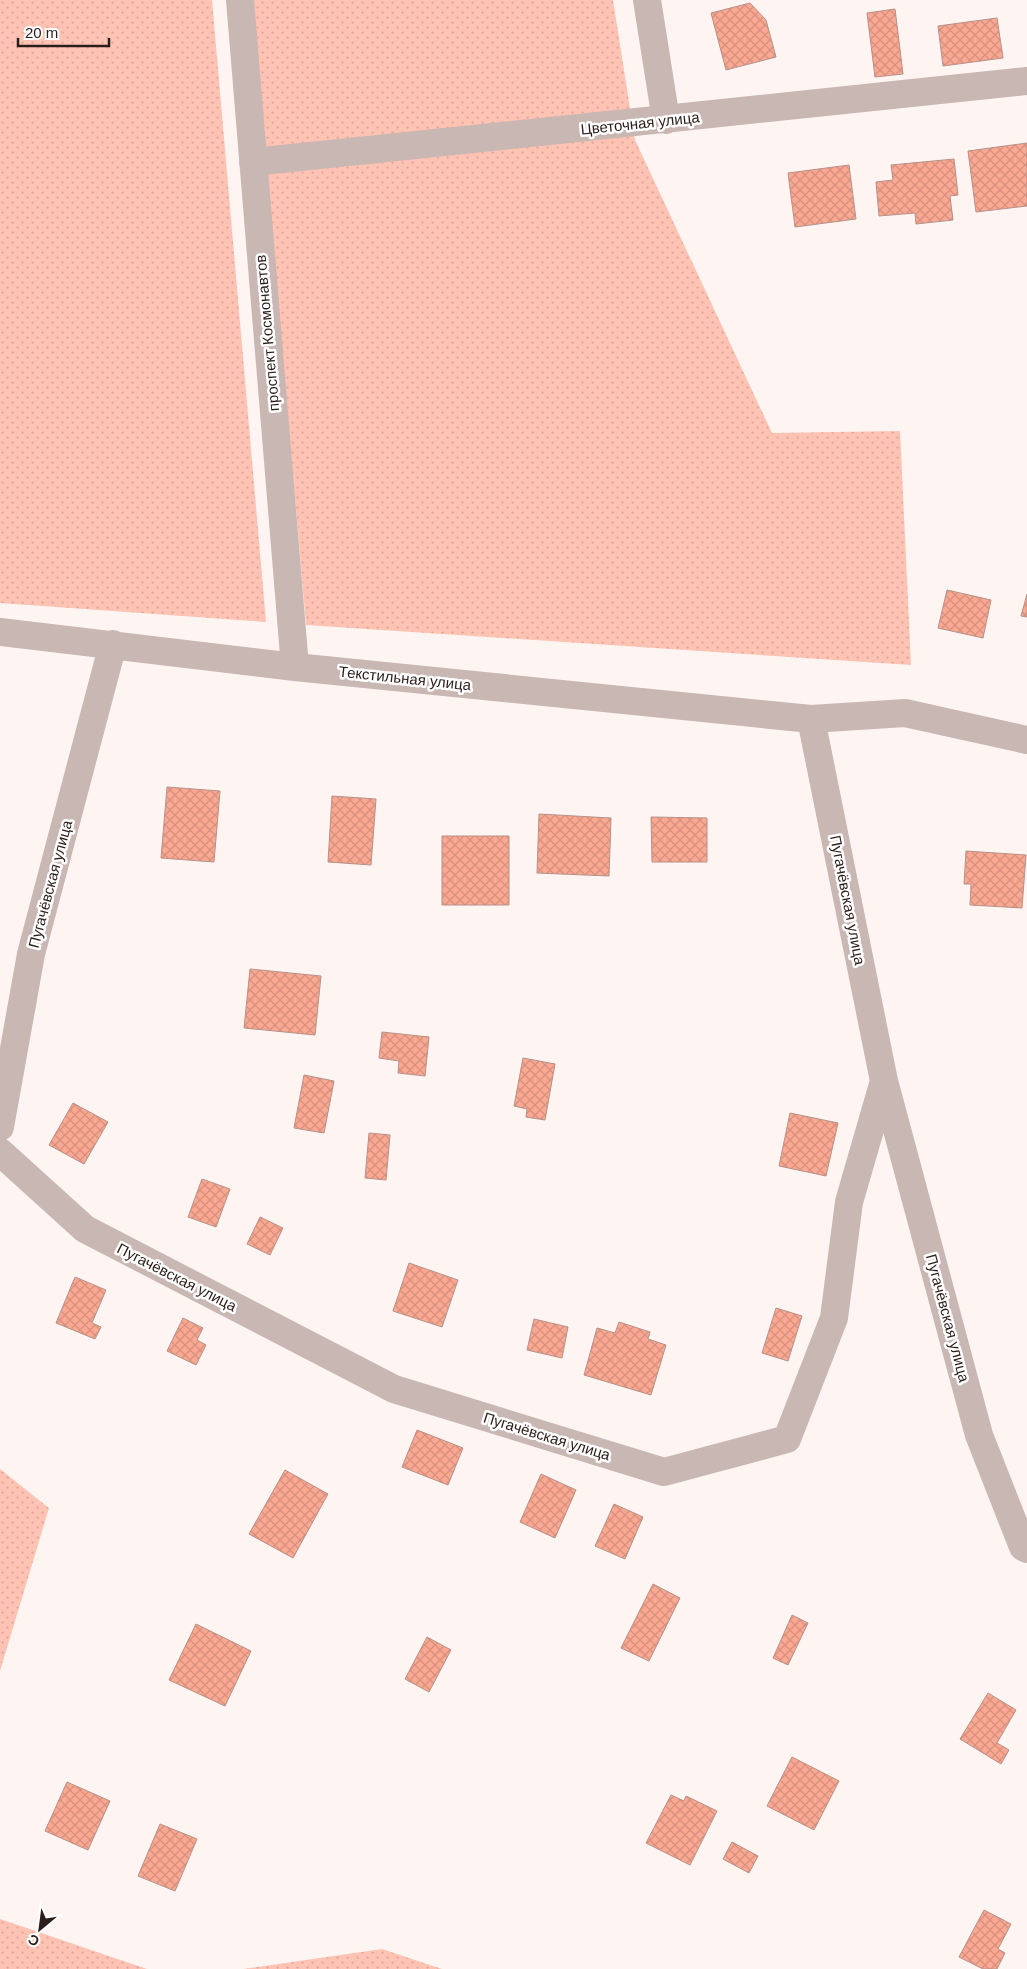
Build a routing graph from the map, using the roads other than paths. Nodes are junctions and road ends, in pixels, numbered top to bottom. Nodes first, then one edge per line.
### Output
1 (240, 0) edge
2 (647, 0) edge
3 (1027, 81) edge
4 (666, 120) junction
5 (253, 162) junction
6 (0, 632) edge
7 (113, 644) junction
8 (295, 667) junction
9 (811, 719) junction
10 (1027, 740) edge
11 (884, 1080) junction
12 (0, 1127) edge
13 (0, 1152) edge
14 (1027, 1549) edge

1 - 5 street, проспект Космонавтов
2 - 4 street
3 - 4 street, Цветочная улица
4 - 5 street, Цветочная улица
5 - 8 street, проспект Космонавтов
6 - 7 street, Текстильная улица
7 - 8 street, Текстильная улица
7 - 12 street, Пугачёвская улица
8 - 9 street, Текстильная улица
9 - 10 street, Текстильная улица
9 - 11 street, Пугачёвская улица
11 - 13 street, Пугачёвская улица
11 - 14 street, Пугачёвская улица

